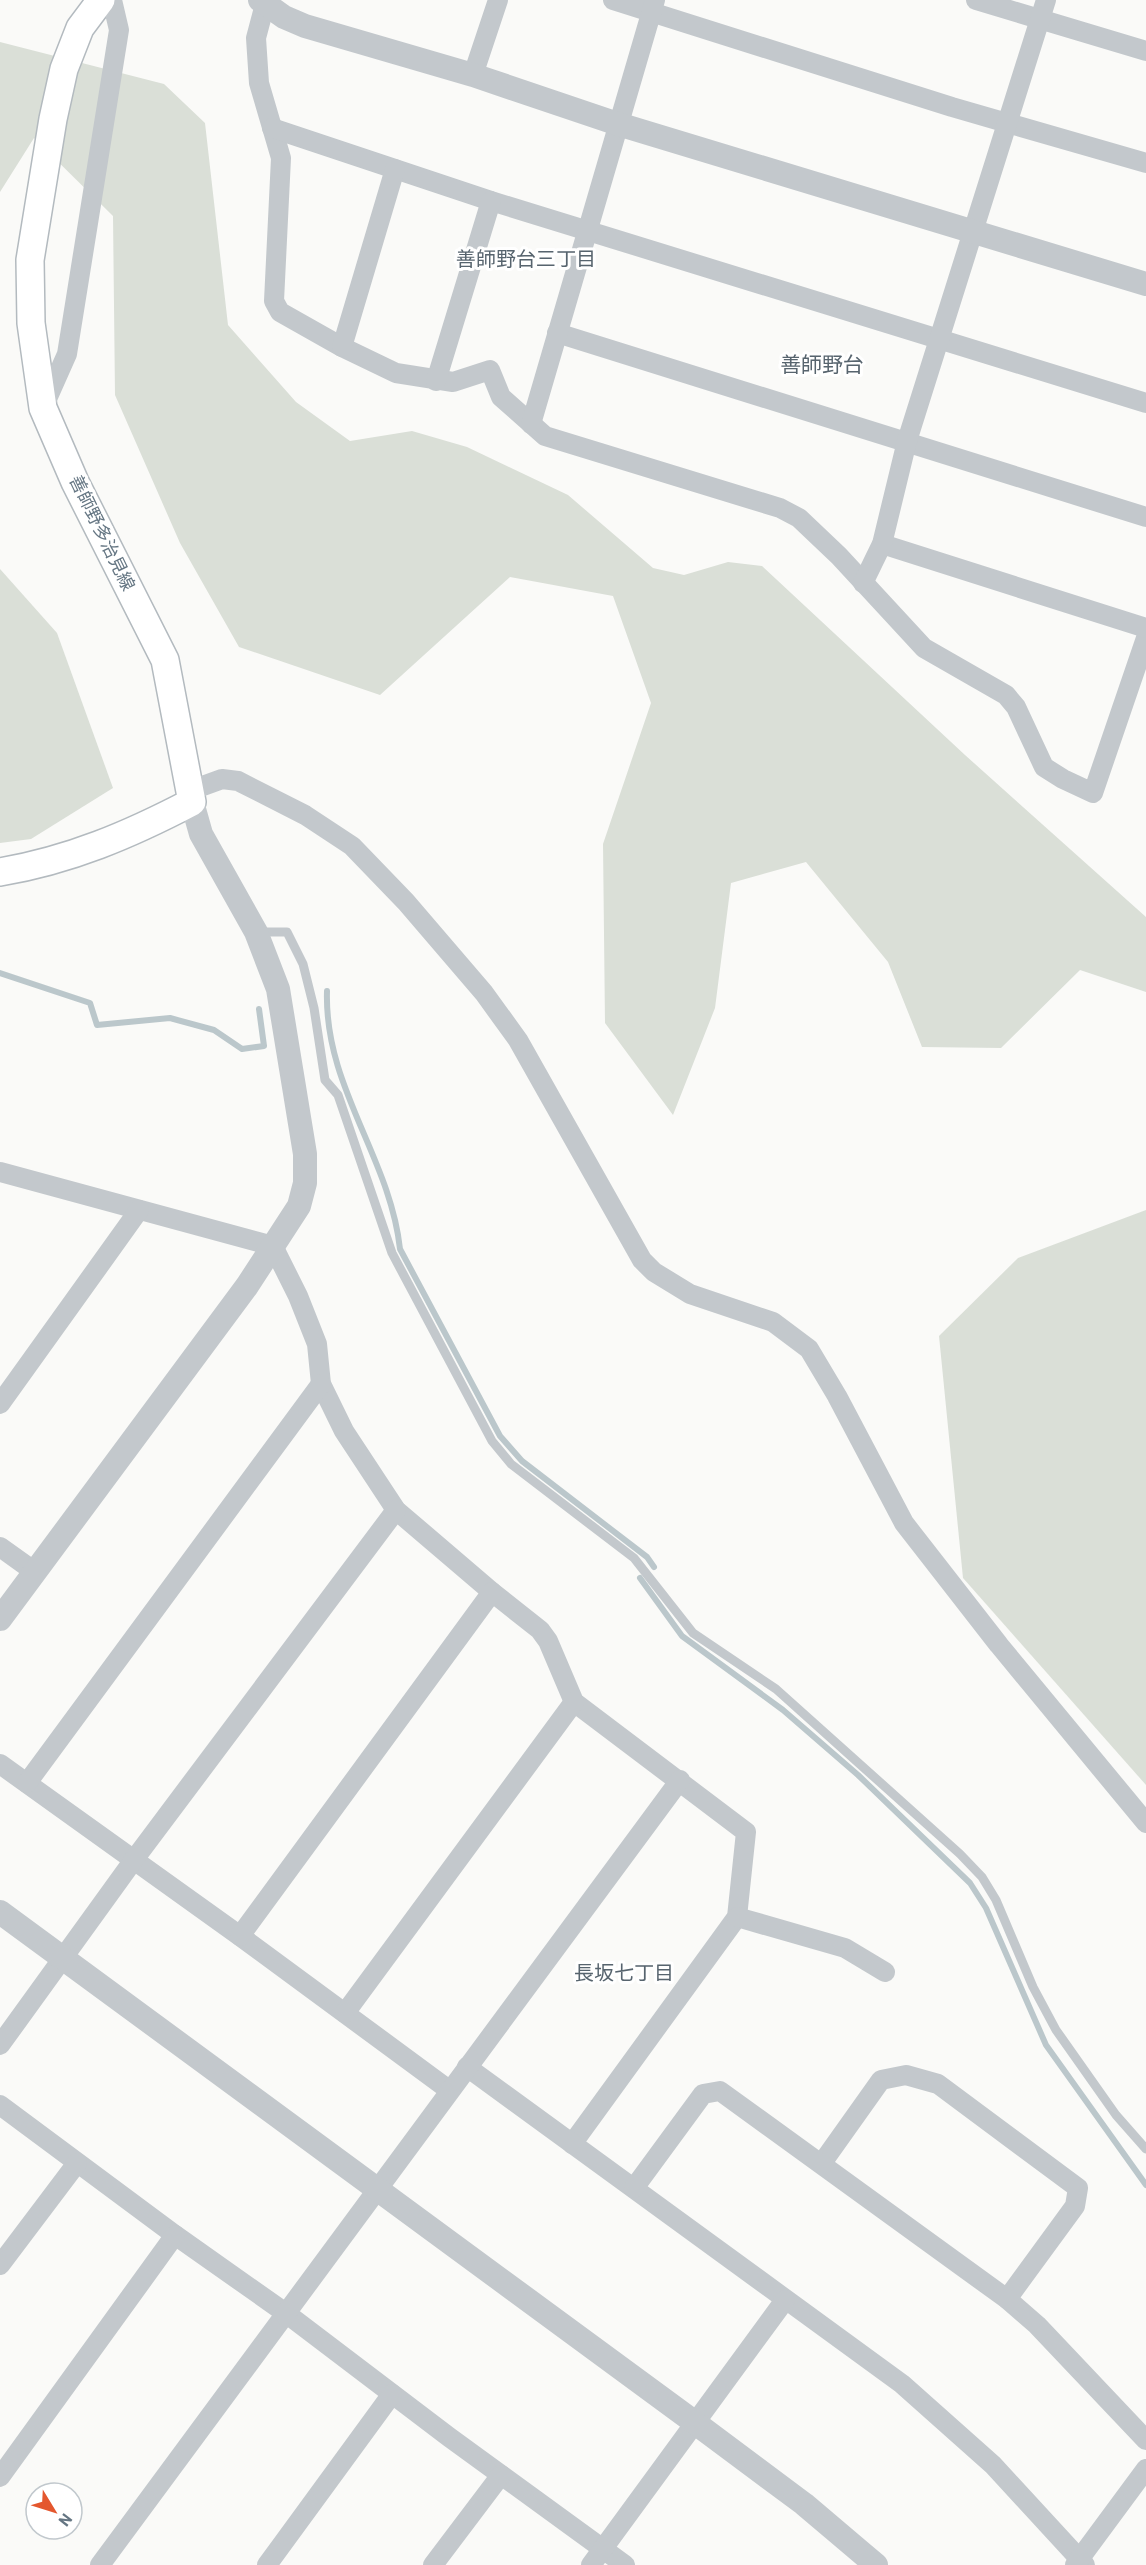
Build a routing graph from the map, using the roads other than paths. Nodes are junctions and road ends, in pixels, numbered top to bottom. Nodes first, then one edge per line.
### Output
1 (102, 0) edge
2 (112, 0) edge
3 (498, 0) edge
4 (613, 0) edge
5 (976, 0) edge
6 (1046, 0) edge
7 (262, 2) edge
8 (653, 6) edge
9 (1040, 19) junction
10 (1146, 51) edge
11 (473, 75) junction
12 (1006, 122) junction
13 (618, 124) junction
14 (272, 128) junction
15 (1146, 163) edge
16 (395, 169) junction
17 (491, 201) junction
18 (587, 231) junction
19 (972, 231) junction
20 (1146, 284) edge
21 (557, 333) junction
22 (939, 339) junction
23 (342, 347) junction
24 (436, 381) junction
25 (1146, 403) edge
26 (43, 408) junction
27 (531, 424) junction
28 (907, 441) junction
29 (1146, 517) edge
30 (882, 544) junction
31 (863, 583) junction
32 (1146, 628) edge
33 (1146, 638) edge
34 (190, 796) junction
35 (0, 872) edge
36 (256, 932) junction
37 (2, 1176) edge
38 (139, 1210) junction
39 (273, 1246) junction
40 (321, 1384) junction
41 (0, 1404) edge
42 (396, 1510) junction
43 (0, 1547) edge
44 (35, 1572) junction
45 (492, 1592) junction
46 (0, 1619) edge
47 (574, 1702) junction
48 (0, 1764) edge
49 (680, 1780) junction
50 (27, 1784) junction
51 (1146, 1823) edge
52 (133, 1861) junction
53 (0, 1912) edge
54 (737, 1917) junction
55 (240, 1936) junction
56 (64, 1959) junction
57 (885, 1972) dead end
58 (345, 2013) junction
59 (0, 2045) edge
60 (467, 2067) junction
61 (449, 2090) junction
62 (0, 2105) edge
63 (572, 2144) junction
64 (1146, 2149) edge
65 (77, 2163) junction
66 (822, 2163) junction
67 (634, 2188) junction
68 (376, 2189) junction
69 (175, 2235) junction
70 (0, 2265) edge
71 (1006, 2299) junction
72 (785, 2300) junction
73 (287, 2314) junction
74 (392, 2394) junction
75 (694, 2422) junction
76 (1146, 2440) edge
77 (1146, 2469) edge
78 (501, 2475) junction
79 (0, 2477) edge
80 (603, 2548) junction
81 (1080, 2563) edge
82 (100, 2565) edge
83 (267, 2565) edge
84 (433, 2565) edge
85 (591, 2565) edge
86 (625, 2565) edge
87 (876, 2565) edge

1 - 26 main road, 善師野多治見線
2 - 26 street
3 - 11 street
4 - 8 street
5 - 9 street
6 - 9 street
7 - 11 street
7 - 14 street
8 - 12 street
8 - 13 street
9 - 10 street
9 - 12 street
11 - 13 street
12 - 15 street
12 - 19 street
13 - 18 street
13 - 19 street
14 - 16 street
14 - 23 street
16 - 17 street
16 - 23 street
17 - 18 street
17 - 24 street
18 - 21 street
18 - 22 street
19 - 20 street
19 - 22 street
21 - 27 street
21 - 28 street
22 - 25 street
22 - 28 street
23 - 24 street
24 - 27 street
26 - 34 main road, 善師野多治見線
27 - 31 street
28 - 29 street
28 - 30 street
30 - 31 street
30 - 32 street
31 - 33 street
34 - 35 main road
34 - 36 street
34 - 51 street
36 - 39 street
36 - 64 lane
37 - 38 street
38 - 39 street
38 - 41 street
39 - 40 street
39 - 44 street
40 - 42 street
40 - 50 street
42 - 45 street
42 - 52 street
43 - 44 street
44 - 46 street
45 - 47 street
45 - 55 street
47 - 49 street
47 - 58 street
48 - 50 street
49 - 54 street
49 - 60 street
50 - 52 street
52 - 55 street
52 - 56 street
53 - 56 street
54 - 57 street
54 - 63 street
55 - 58 street
56 - 59 street
56 - 68 street
58 - 61 street
60 - 61 street
60 - 63 street
61 - 68 street
62 - 65 street
63 - 67 street
65 - 69 street
65 - 70 street
66 - 67 street
66 - 71 street
66 - 71 street
67 - 72 street
68 - 73 street
68 - 75 street
69 - 73 street
69 - 79 street
71 - 76 street
72 - 75 street
72 - 81 street
73 - 74 street
73 - 82 street
74 - 78 street
74 - 83 street
75 - 80 street
75 - 87 street
77 - 81 street
78 - 80 street
78 - 84 street
80 - 85 street
80 - 86 street

